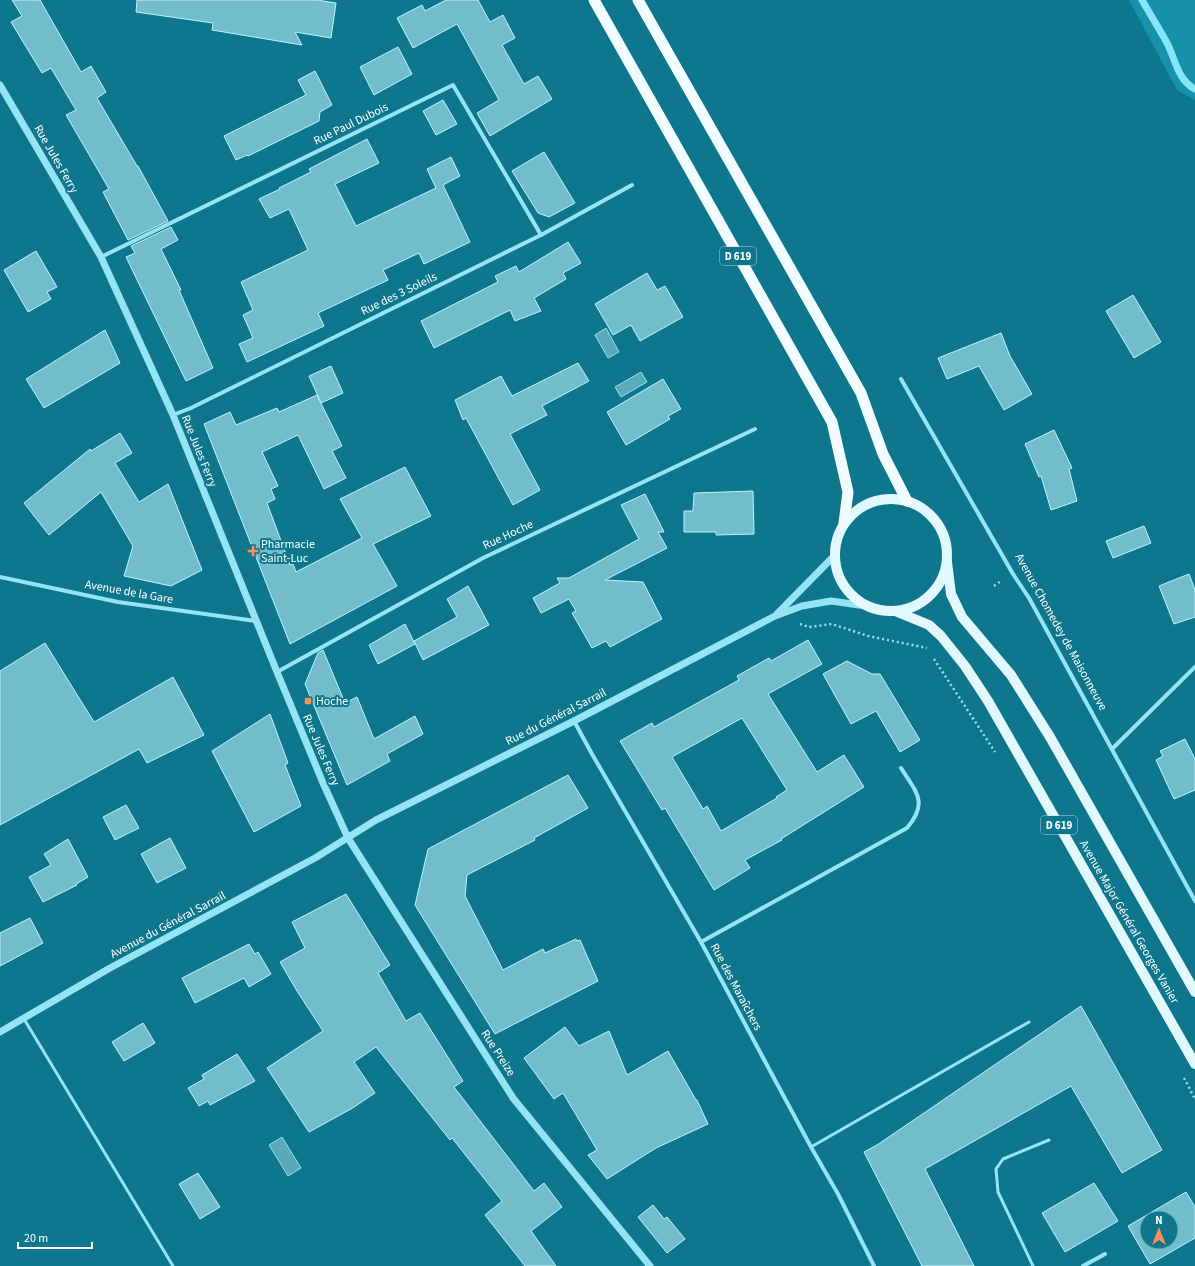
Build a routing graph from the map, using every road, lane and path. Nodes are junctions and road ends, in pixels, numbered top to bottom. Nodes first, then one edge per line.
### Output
1 (594, 0) edge
2 (638, 0) edge
3 (0, 86) edge
4 (632, 185) dead end
5 (541, 235) junction
6 (101, 257) junction
7 (901, 379) dead end
8 (173, 415) junction
9 (755, 429) dead end
10 (907, 501) junction
11 (844, 523) junction
12 (834, 556) junction
13 (947, 562) junction
14 (0, 577) edge
15 (1001, 581) dead end
16 (994, 586) dead end
17 (866, 606) junction
18 (895, 611) junction
19 (775, 616) junction
20 (256, 622) junction
21 (927, 648) dead end
22 (932, 655) dead end
23 (1195, 667) edge
24 (277, 672) junction
25 (574, 721) junction
26 (1112, 749) junction
27 (996, 754) dead end
28 (901, 768) dead end
29 (348, 838) junction
30 (1195, 901) edge
31 (701, 942) junction
32 (1195, 992) edge
33 (24, 1019) junction
34 (1029, 1022) dead end
35 (0, 1032) edge
36 (1195, 1064) edge
37 (1181, 1072) dead end
38 (1195, 1099) edge
39 (1049, 1140) dead end
40 (811, 1147) junction
41 (1105, 1254) dead end
42 (172, 1266) edge
43 (650, 1266) edge
44 (874, 1266) edge
45 (1033, 1266) edge
46 (1083, 1266) edge

1 - 11 highway, D 619
2 - 10 highway
3 - 6 street, Rue Jules Ferry
4 - 5 street, Rue des 3 Soleils
5 - 6 street, Rue Paul Dubois
5 - 8 street, Rue des 3 Soleils
6 - 8 street, Rue Jules Ferry
7 - 26 street, Avenue Chomedey de Maisonneuve
8 - 20 street, Rue Jules Ferry
9 - 24 street, Rue Hoche
10 - 11 main road
10 - 13 main road
11 - 12 main road
12 - 17 main road
12 - 19 street, Rue du Général Sarrail
13 - 18 main road
13 - 32 main road, D 619
14 - 20 street, Avenue de la Gare
15 - 16 path
17 - 18 main road
17 - 19 street, Rue du Général Sarrail
18 - 36 main road, Avenue Major Général Georges Vanier / D 619
19 - 21 path
19 - 25 street, Rue du Général Sarrail
20 - 24 street, Rue Jules Ferry
22 - 27 path
23 - 26 street
24 - 29 street, Rue Jules Ferry
25 - 29 street, Rue du Général Sarrail
25 - 31 street, Rue des Maraîchers
26 - 30 street, Avenue Chomedey de Maisonneuve
28 - 31 street
29 - 33 street, Avenue du Général Sarrail
29 - 43 street, Rue Preize
31 - 40 street, Rue des Maraîchers
33 - 35 street, Avenue du Général Sarrail
33 - 42 lane
34 - 40 lane
37 - 38 path
39 - 45 lane
40 - 44 street, Rue des Maraîchers
41 - 46 street

